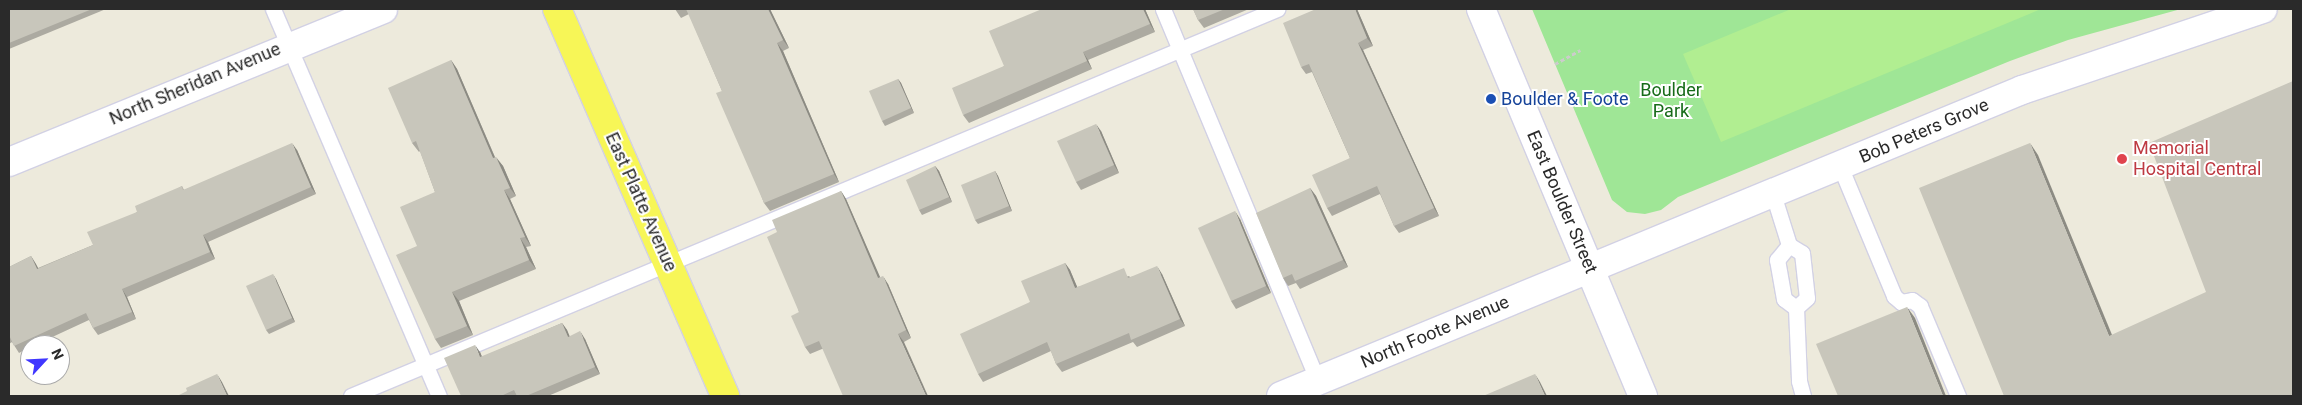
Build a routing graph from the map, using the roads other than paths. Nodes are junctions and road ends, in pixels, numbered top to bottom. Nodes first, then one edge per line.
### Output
1 (273, 9) edge
2 (383, 9) edge
3 (556, 9) edge
4 (1163, 9) edge
5 (1277, 9) edge
6 (1481, 9) edge
7 (2263, 9) edge
8 (288, 46) junction
9 (1180, 49) junction
10 (9, 162) edge
11 (1840, 166) junction
12 (1773, 194) junction
13 (1789, 245) junction
14 (668, 263) junction
15 (1589, 267) junction
16 (1796, 308) junction
17 (426, 365) junction
18 (1318, 381) junction
19 (351, 396) edge
20 (439, 396) edge
21 (725, 396) edge
22 (1281, 396) edge
23 (1643, 396) edge
24 (1803, 396) edge
25 (1958, 396) edge

1 - 8 lane
2 - 8 street, North Sheridan Avenue
3 - 14 main road, East Platte Avenue
4 - 9 lane
5 - 9 lane
6 - 15 street, East Boulder Street
7 - 11 street, Bob Peters Grove
8 - 10 street, North Sheridan Avenue
8 - 17 lane
9 - 14 lane
9 - 18 lane
11 - 12 street, Bob Peters Grove
11 - 25 lane
12 - 13 lane
12 - 15 street, Bob Peters Grove
13 - 16 lane
13 - 16 lane
14 - 17 lane
14 - 21 main road, East Platte Avenue
15 - 18 street, North Foote Avenue
15 - 23 street, East Boulder Street
16 - 24 lane
17 - 19 lane
17 - 20 lane
18 - 22 street, North Foote Avenue

